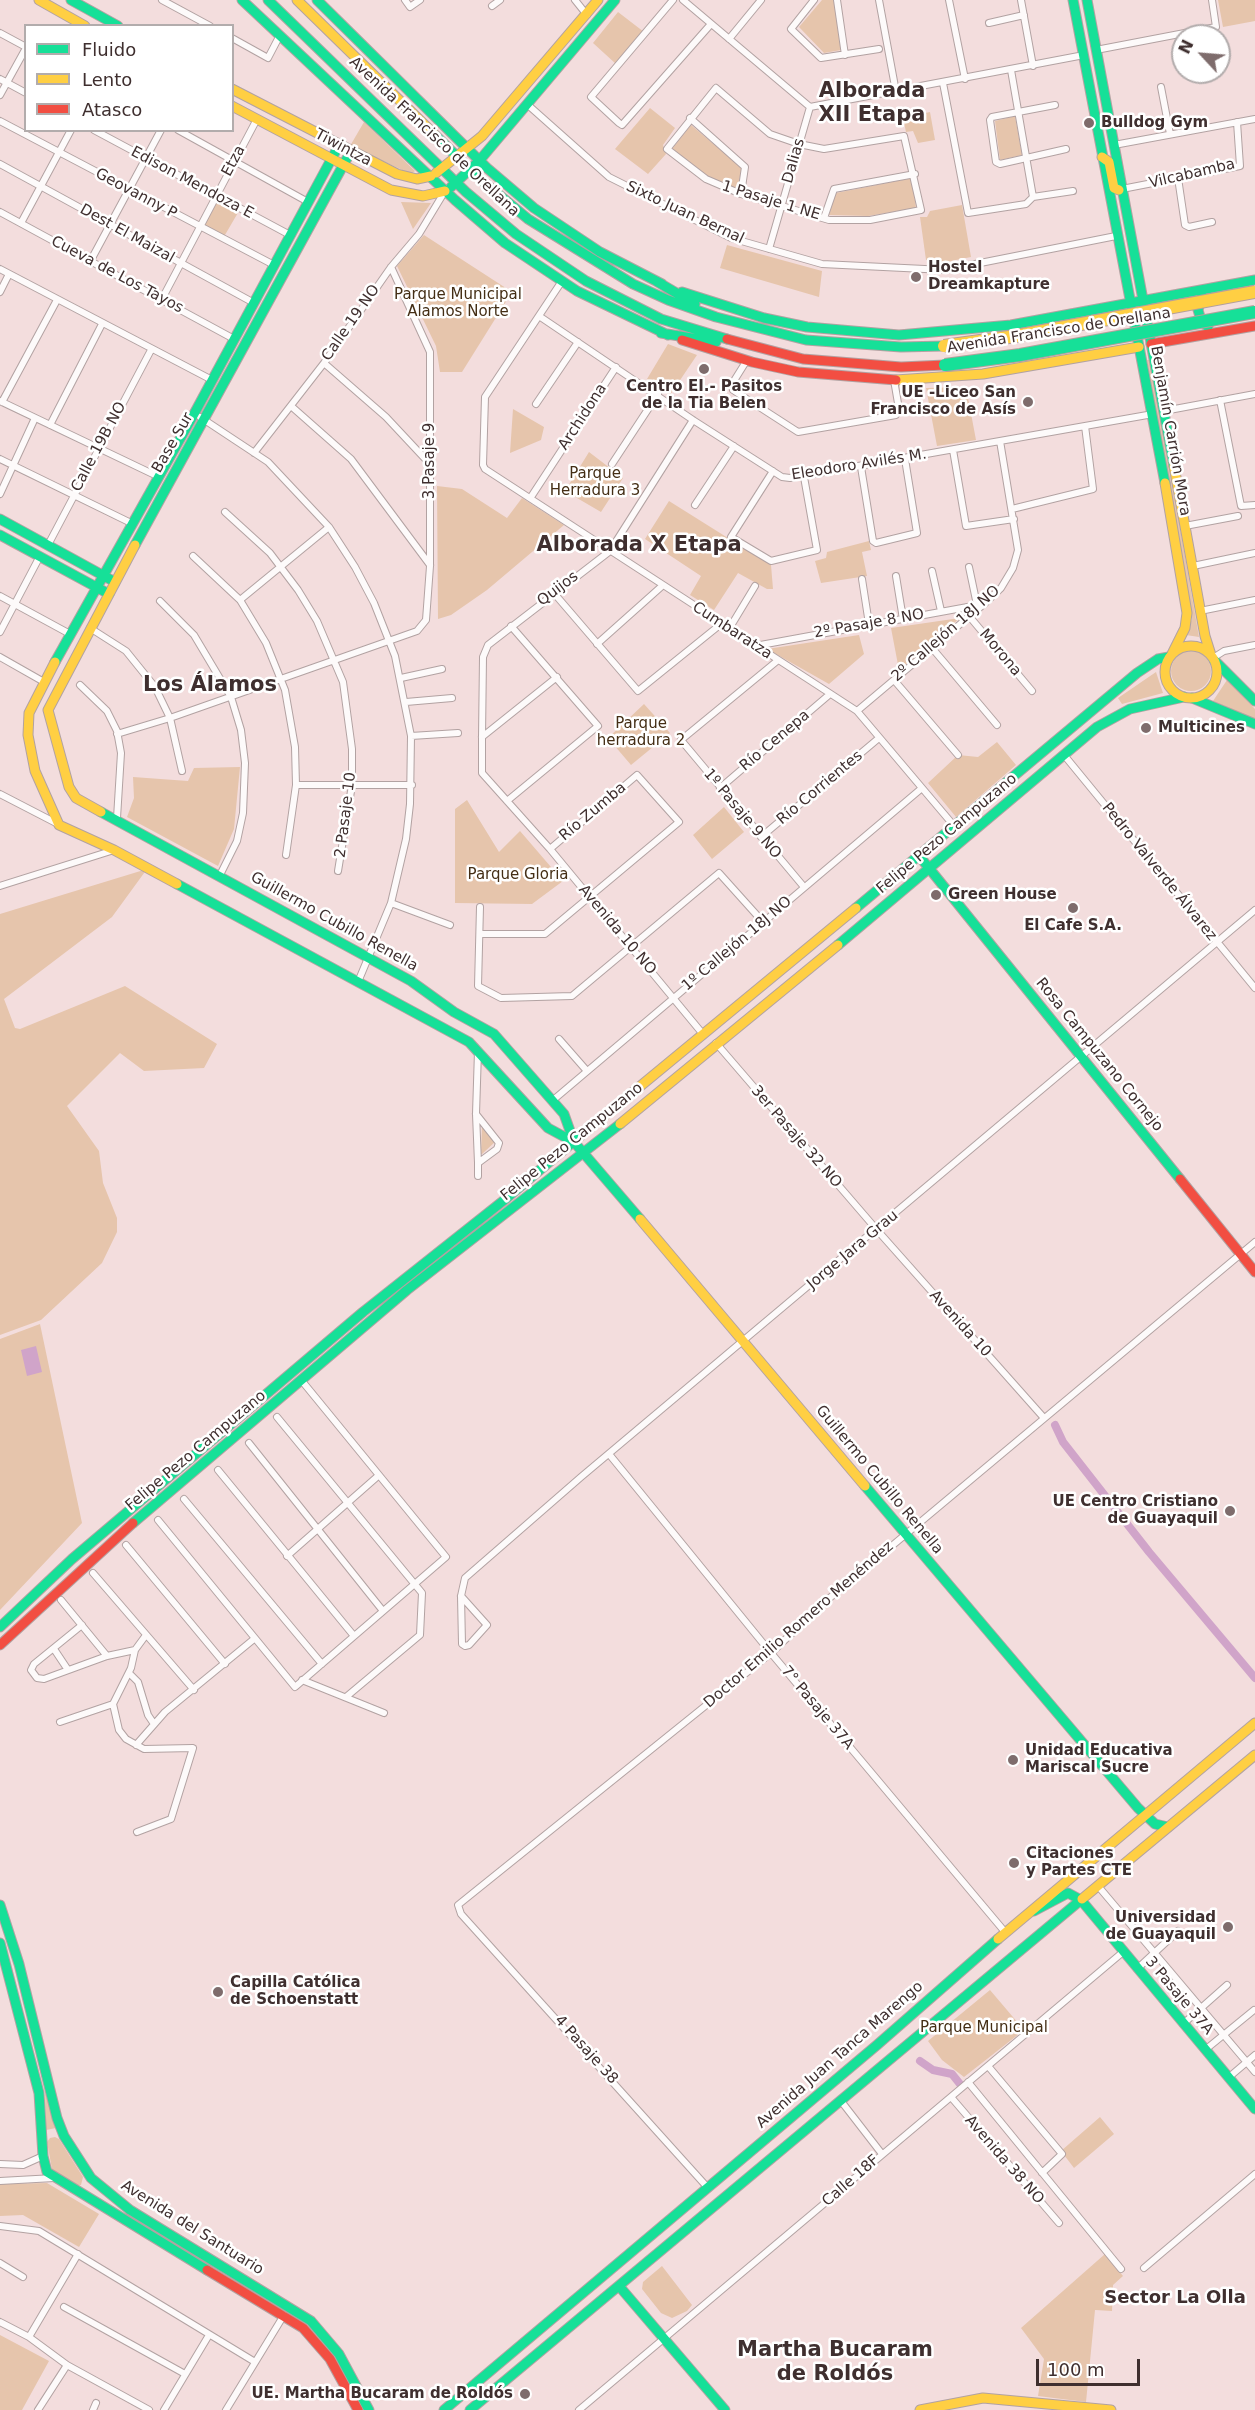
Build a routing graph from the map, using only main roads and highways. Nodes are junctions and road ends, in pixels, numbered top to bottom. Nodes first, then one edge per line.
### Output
1 (39, 0) edge
2 (71, 0) edge
3 (242, 0) edge
4 (268, 0) edge
5 (297, 0) edge
6 (316, 0) edge
7 (598, 0) edge
8 (615, 0) edge
9 (1072, 0) edge
10 (1087, 0) edge
11 (81, 24) edge
12 (114, 24) edge
13 (234, 90) edge
14 (234, 107) edge
15 (339, 145) junction
16 (351, 151) junction
17 (464, 154) junction
18 (1102, 157) junction
19 (332, 158) junction
20 (343, 165) junction
21 (475, 165) junction
22 (443, 169) junction
23 (431, 176) junction
24 (457, 183) junction
25 (1122, 189) junction
26 (445, 191) junction
27 (1123, 234) junction
28 (1255, 280) edge
29 (656, 281) junction
30 (1214, 287) junction
31 (1255, 292) edge
32 (1143, 300) junction
33 (1130, 302) junction
34 (1255, 312) edge
35 (1054, 316) junction
36 (716, 317) junction
37 (1255, 326) edge
38 (1221, 332) junction
39 (661, 333) junction
40 (737, 344) junction
41 (1145, 345) junction
42 (1066, 360) junction
43 (1158, 413) junction
44 (199, 417) junction
45 (0, 519) edge
46 (0, 535) edge
47 (102, 575) junction
48 (115, 582) junction
49 (96, 587) junction
50 (109, 594) junction
51 (1171, 656) junction
52 (1213, 658) junction
53 (1188, 697) junction
54 (1255, 701) edge
55 (1255, 724) edge
56 (61, 755) joint
57 (59, 825) joint
58 (936, 843) junction
59 (946, 855) junction
60 (920, 857) junction
61 (930, 869) junction
62 (574, 1142) junction
63 (584, 1153) junction
64 (1255, 1272) edge
65 (367, 1317) junction
66 (0, 1627) edge
67 (0, 1645) edge
68 (1255, 1723) edge
69 (1255, 1755) edge
70 (1144, 1815) junction
71 (1168, 1827) junction
72 (1081, 1900) junction
73 (0, 1905) edge
74 (1026, 1914) junction
75 (0, 1943) edge
76 (1255, 2109) edge
77 (64, 2136) junction
78 (42, 2151) junction
79 (86, 2171) junction
80 (70, 2188) junction
81 (692, 2202) junction
82 (619, 2286) junction
83 (1044, 2407) edge
84 (358, 2410) edge
85 (369, 2410) edge
86 (444, 2410) edge
87 (470, 2410) edge
88 (725, 2410) edge
89 (920, 2410) edge
90 (1111, 2410) edge

1 - 11 main road
2 - 12 main road
3 - 23 main road, Avenida Francisco de Orellana
4 - 22 main road, Avenida Francisco de Orellana
5 - 17 main road, Avenida Francisco de Orellana
6 - 17 main road, Avenida Francisco de Orellana
7 - 17 main road
8 - 21 main road
9 - 18 main road
10 - 25 main road, Benjamín Carrión Mora
13 - 15 main road, Tiwintza
14 - 19 main road, Tiwintza
15 - 16 main road, Tiwintza
15 - 19 main road, Base Sur
16 - 20 main road, Base Sur
16 - 23 main road, Tiwintza
17 - 21 main road, Avenida Francisco de Orellana
17 - 22 main road
18 - 25 main road
18 - 27 main road
19 - 20 main road, Tiwintza
19 - 44 main road, Base Sur
20 - 26 main road, Tiwintza
20 - 44 main road, Base Sur
21 - 24 main road
21 - 29 main road, Avenida Francisco de Orellana
21 - 36 main road, Avenida Francisco de Orellana
22 - 23 main road
22 - 24 main road, Avenida Francisco de Orellana
23 - 26 main road, Avenida Francisco de Orellana
24 - 26 main road
24 - 40 main road, Avenida Francisco de Orellana
25 - 27 main road, Benjamín Carrión Mora
26 - 39 main road, Avenida Francisco de Orellana
27 - 32 main road, Benjamín Carrión Mora
27 - 33 main road, Benjamín Carrión Mora
28 - 30 main road, Avenida Francisco de Orellana
29 - 35 main road, Avenida Francisco de Orellana
29 - 36 main road
30 - 32 main road, Avenida Francisco de Orellana
30 - 38 main road
31 - 36 main road, Avenida Francisco de Orellana, bridge
32 - 33 main road, Avenida Francisco de Orellana
32 - 41 main road, Benjamín Carrión Mora
33 - 35 main road, Avenida Francisco de Orellana
33 - 41 main road, Benjamín Carrión Mora
34 - 40 main road, Avenida Francisco de Orellana, bridge
35 - 42 main road
37 - 38 main road, Avenida Francisco de Orellana
38 - 41 main road, Avenida Francisco de Orellana
39 - 40 main road
39 - 42 main road, Avenida Francisco de Orellana
41 - 42 main road, Avenida Francisco de Orellana
41 - 43 main road, Benjamín Carrión Mora
43 - 51 main road, Benjamín Carrión Mora
43 - 52 main road, Benjamín Carrión Mora
44 - 47 main road, Base Sur
44 - 48 main road, Base Sur
45 - 47 main road
46 - 49 main road
47 - 48 main road
47 - 49 main road, Base Sur
48 - 50 main road, Base Sur
49 - 50 main road
49 - 57 main road, Base Sur
50 - 56 main road, Base Sur
51 - 52 main road
51 - 53 main road
51 - 58 main road, Felipe Pezo Campuzano
52 - 53 main road
52 - 54 main road
53 - 55 main road
53 - 59 main road, Felipe Pezo Campuzano
56 - 62 main road, Guillermo Cubillo Renella
57 - 62 main road, Guillermo Cubillo Renella
58 - 59 main road
58 - 60 main road, Felipe Pezo Campuzano
59 - 61 main road, Felipe Pezo Campuzano
60 - 61 main road, Rosa Campuzano Cornejo
60 - 62 main road, Felipe Pezo Campuzano
61 - 63 main road, Felipe Pezo Campuzano
61 - 64 main road, Rosa Campuzano Cornejo
62 - 63 main road, Guillermo Cubillo Renella
62 - 65 main road, Felipe Pezo Campuzano
63 - 65 main road, Felipe Pezo Campuzano
63 - 70 main road, Guillermo Cubillo Renella
65 - 66 main road, Felipe Pezo Campuzano
65 - 67 main road, Felipe Pezo Campuzano
68 - 70 main road, Avenida Juan Tanca Marengo
69 - 71 main road
70 - 71 main road, Guillermo Cubillo Renella
70 - 74 main road, Avenida Juan Tanca Marengo
71 - 72 main road
72 - 74 main road
72 - 76 main road, 3 Pasaje 37A
72 - 82 main road
73 - 77 main road, Avenida del Santuario
74 - 81 main road, Avenida Juan Tanca Marengo
75 - 78 main road
77 - 78 main road
77 - 79 main road, Avenida del Santuario
78 - 80 main road, Avenida del Santuario
79 - 80 main road
79 - 85 main road, Avenida del Santuario
80 - 84 main road, Avenida del Santuario
81 - 82 main road
81 - 86 main road, Avenida Juan Tanca Marengo
82 - 87 main road
82 - 88 main road
83 - 89 main road
83 - 90 main road

